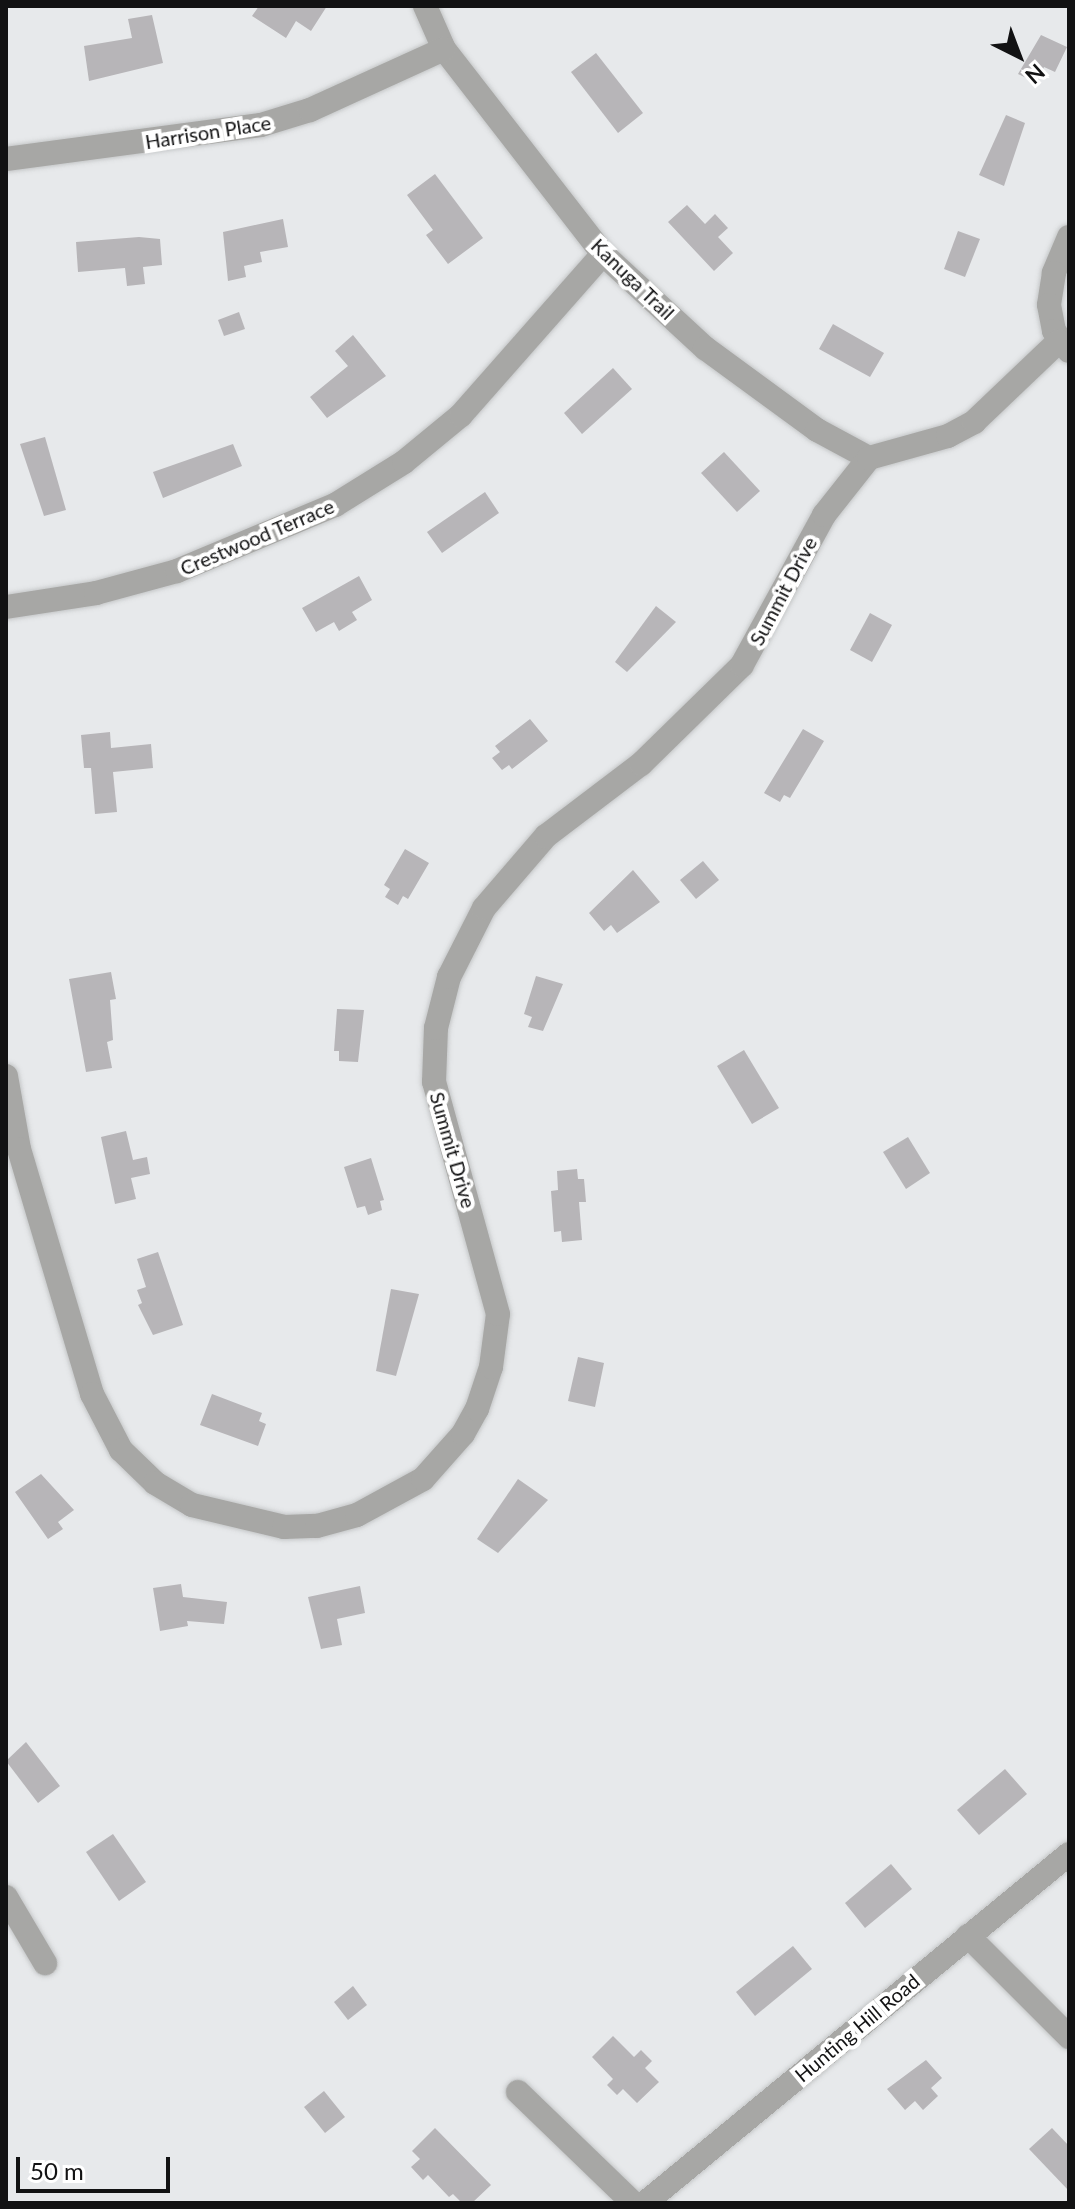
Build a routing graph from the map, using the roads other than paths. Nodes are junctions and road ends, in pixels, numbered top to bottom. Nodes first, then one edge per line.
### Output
1 (425, 6) edge
2 (444, 49) junction
3 (6, 159) edge
4 (1069, 237) edge
5 (603, 254) junction
6 (1064, 346) edge
7 (869, 458) junction
8 (6, 607) edge
9 (6, 1076) edge
10 (1069, 1854) edge
11 (6, 1897) edge
12 (968, 1936) junction
13 (45, 1963) dead end
14 (1069, 2037) edge
15 (518, 2092) dead end
16 (633, 2203) edge
17 (645, 2203) edge

1 - 2 street, Kanuga Trail
2 - 3 street, Harrison Place
2 - 5 street, Kanuga Trail
4 - 6 street
5 - 7 street, Kanuga Trail
5 - 8 street, Crestwood Terrace
6 - 7 street
7 - 9 street, Summit Drive
10 - 12 street, Hunting Hill Road
11 - 13 street
12 - 14 street
12 - 17 street, Hunting Hill Road
15 - 16 street

